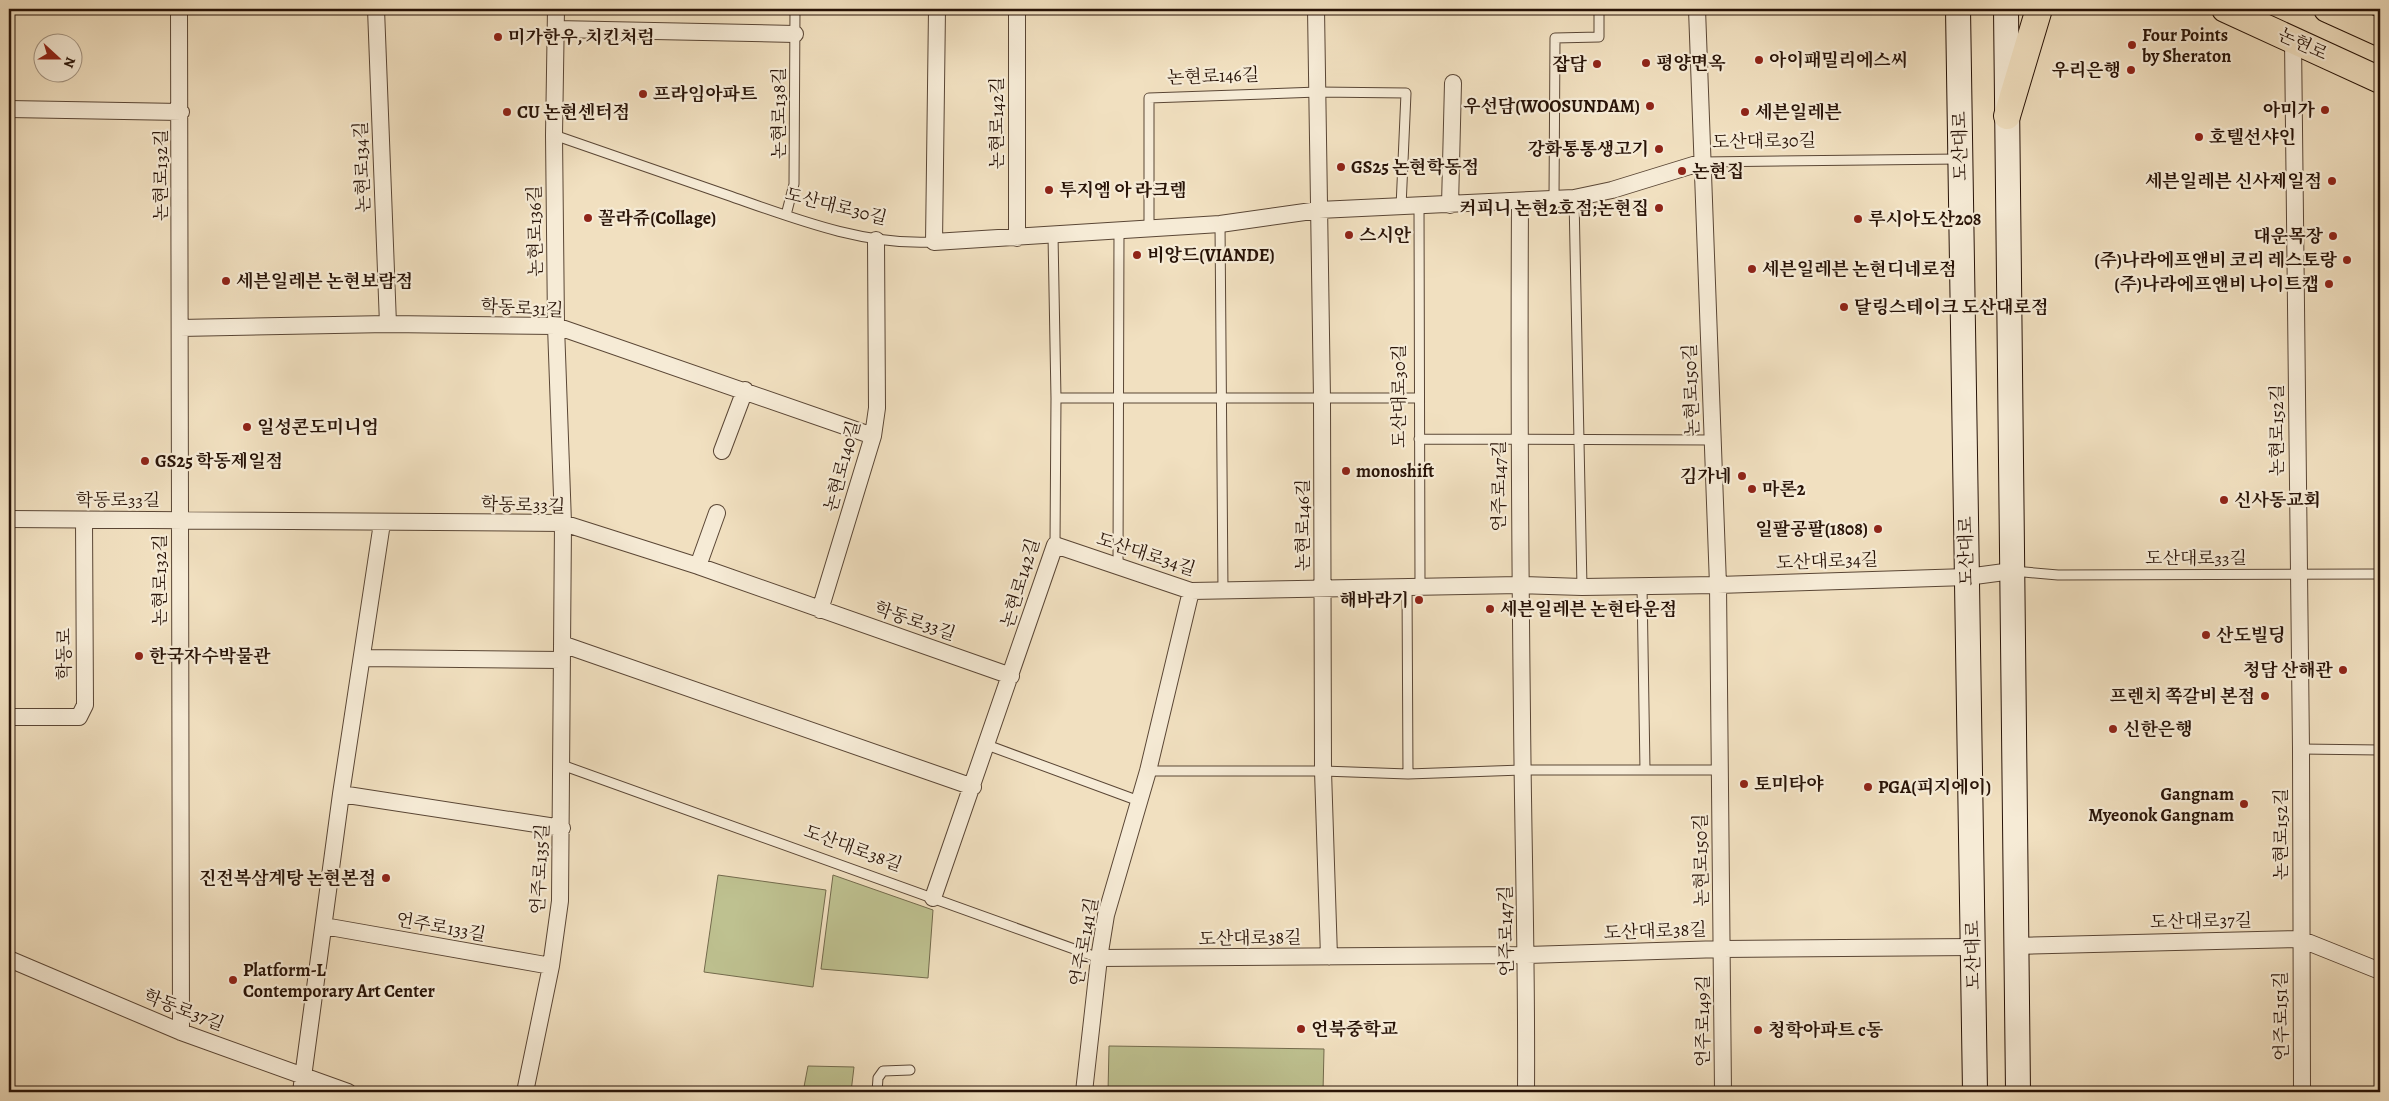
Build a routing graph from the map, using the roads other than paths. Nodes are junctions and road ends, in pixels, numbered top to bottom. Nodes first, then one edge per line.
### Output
1 (180, 9) edge
2 (376, 9) edge
3 (556, 9) edge
4 (795, 9) edge
5 (937, 9) edge
6 (1016, 9) edge
7 (1316, 9) edge
8 (1600, 9) edge
9 (1697, 9) edge
10 (1958, 9) edge
11 (2006, 9) edge
12 (2039, 9) edge
13 (2225, 9) edge
14 (2327, 9) edge
15 (556, 29) junction
16 (2380, 33) edge
17 (795, 34) junction
18 (2293, 40) junction
19 (2380, 80) edge
20 (1453, 83) dead end
21 (1318, 92) junction
22 (9, 109) edge
23 (181, 112) junction
24 (2007, 116) junction
25 (554, 135) junction
26 (1960, 159) junction
27 (1703, 162) junction
28 (1574, 198) junction
29 (1554, 199) junction
30 (1520, 202) junction
31 (1450, 205) junction
32 (1419, 206) junction
33 (1401, 207) junction
34 (1319, 210) junction
35 (786, 216) junction
36 (1220, 224) junction
37 (1149, 228) junction
38 (1119, 230) junction
39 (1053, 235) junction
40 (1017, 238) junction
41 (876, 240) junction
42 (934, 242) junction
43 (388, 324) junction
44 (556, 326) junction
45 (180, 328) junction
46 (744, 390) junction
47 (1056, 398) junction
48 (1118, 398) junction
49 (1322, 398) junction
50 (1418, 398) junction
51 (1222, 399) junction
52 (873, 436) junction
53 (1419, 439) junction
54 (1519, 439) junction
55 (1580, 439) junction
56 (1713, 440) junction
57 (722, 451) dead end
58 (717, 513) dead end
59 (9, 519) edge
60 (84, 520) junction
61 (180, 520) junction
62 (382, 523) junction
63 (563, 523) junction
64 (1055, 545) junction
65 (698, 566) junction
66 (1118, 566) junction
67 (2012, 571) junction
68 (2298, 574) junction
69 (2380, 574) edge
70 (1967, 577) junction
71 (1520, 585) junction
72 (1718, 585) junction
73 (1414, 586) junction
74 (1642, 586) junction
75 (1582, 587) junction
76 (1323, 590) junction
77 (1192, 591) junction
78 (1223, 591) junction
79 (820, 610) junction
80 (562, 652) junction
81 (363, 658) junction
82 (1011, 676) junction
83 (9, 717) edge
84 (987, 745) junction
85 (2301, 749) junction
86 (2380, 750) edge
87 (562, 765) junction
88 (1522, 770) junction
89 (1645, 770) junction
90 (1720, 770) junction
91 (1148, 771) junction
92 (1323, 771) junction
93 (1408, 774) junction
94 (973, 787) junction
95 (341, 794) junction
96 (1139, 801) junction
97 (562, 828) junction
98 (933, 898) junction
99 (324, 926) junction
100 (2300, 939) junction
101 (2016, 946) junction
102 (1973, 947) junction
103 (1722, 949) junction
104 (1527, 955) junction
105 (1329, 957) junction
106 (1099, 958) junction
107 (9, 959) edge
108 (551, 966) junction
109 (2380, 971) edge
110 (181, 1032) junction
111 (910, 1070) dead end
112 (303, 1074) junction
113 (300, 1092) edge
114 (348, 1092) edge
115 (525, 1092) edge
116 (876, 1092) edge
117 (1084, 1092) edge
118 (1526, 1092) edge
119 (1724, 1092) edge
120 (1976, 1092) edge
121 (2018, 1092) edge
122 (2302, 1092) edge

1 - 23 street, 논현로132길
2 - 43 street, 논현로134길
3 - 15 street, 논현로136길
4 - 17 lane, 논현로138길
5 - 42 street
6 - 40 street, 논현로142길
7 - 21 street, 논현로146길
8 - 29 lane
9 - 27 street, 논현로150길
10 - 26 main road, 도산대로
11 - 24 main road
12 - 24 main road
13 - 18 main road, 논현로
14 - 16 main road
15 - 17 street
15 - 25 street, 논현로136길
17 - 35 lane, 논현로138길
18 - 19 main road, 논현로
18 - 68 street, 논현로152길
20 - 31 street
21 - 33 lane, 논현로146길
21 - 34 street, 논현로146길
21 - 37 lane, 논현로146길
22 - 23 street
23 - 45 street, 논현로132길
24 - 67 main road
25 - 35 lane, 도산대로30길
25 - 44 street, 논현로136길
26 - 27 lane, 도산대로30길
26 - 70 main road, 도산대로
27 - 28 street, 도산대로30길
27 - 56 street, 논현로150길
28 - 29 street, 도산대로30길
28 - 55 lane
29 - 30 street, 도산대로30길
30 - 31 street, 도산대로30길
30 - 54 street, 언주로147길
31 - 32 street, 도산대로30길
32 - 33 street, 도산대로30길
32 - 50 lane, 도산대로30길
33 - 34 street, 도산대로30길
34 - 36 street, 도산대로30길
34 - 49 street, 논현로146길
35 - 41 lane, 도산대로30길
36 - 37 street, 도산대로30길
36 - 51 lane
37 - 38 street, 도산대로30길
38 - 39 street, 도산대로30길
38 - 48 lane
39 - 40 street, 도산대로30길
39 - 47 lane, 논현로142길
40 - 42 street, 도산대로30길
41 - 42 lane, 도산대로30길
41 - 52 street, 논현로140길
43 - 44 street, 학동로31길
43 - 45 street, 학동로31길
44 - 46 street, 학동로31길
44 - 63 street, 논현로136길
45 - 61 street, 논현로132길
46 - 52 street, 학동로31길
46 - 57 street
47 - 48 lane
47 - 64 lane, 논현로142길
48 - 51 lane
48 - 66 lane
49 - 50 lane
49 - 51 lane
49 - 76 street, 논현로146길
50 - 53 lane, 도산대로30길
51 - 78 lane
52 - 79 street, 논현로140길
53 - 54 lane
53 - 73 lane, 도산대로30길
54 - 55 lane
54 - 71 street, 언주로147길
55 - 56 lane
55 - 75 lane
56 - 72 street, 논현로150길
58 - 65 street
59 - 60 street, 학동로33길
60 - 61 street, 학동로33길
60 - 83 street, 학동로
61 - 62 street, 학동로33길
61 - 110 street, 논현로132길
62 - 63 street, 학동로33길
62 - 81 street
63 - 65 street, 학동로33길
63 - 80 street, 언주로135길
64 - 66 street, 도산대로34길
64 - 82 street, 논현로142길
65 - 79 street, 학동로33길
66 - 77 street, 도산대로34길
67 - 68 lane, 도산대로33길
67 - 70 street, 도산대로34길
67 - 101 main road
68 - 69 lane, 도산대로33길
68 - 85 street, 논현로152길
70 - 72 street, 도산대로34길
70 - 102 main road, 도산대로
71 - 73 street, 도산대로34길
71 - 75 street, 도산대로34길
71 - 88 street, 언주로147길
72 - 74 street, 도산대로34길
72 - 90 street, 논현로150길
73 - 76 street, 도산대로34길
73 - 93 lane
74 - 75 street, 도산대로34길
74 - 89 lane
76 - 78 street, 도산대로34길
76 - 92 street, 논현로146길
77 - 78 street, 도산대로34길
77 - 91 street, 언주로141길
79 - 82 street, 학동로33길
80 - 81 street
80 - 87 street, 언주로135길
80 - 94 street
81 - 95 street
82 - 84 street, 논현로142길
84 - 94 street, 논현로142길
84 - 96 lane
85 - 86 lane
85 - 100 street, 논현로152길
87 - 97 street, 언주로135길
87 - 98 lane, 도산대로38길
88 - 89 lane
88 - 93 lane
88 - 104 street, 언주로147길
89 - 90 lane
90 - 103 street, 논현로150길
91 - 92 lane
91 - 96 street, 언주로141길
92 - 93 lane
92 - 105 street, 논현로146길
94 - 98 street, 논현로142길
95 - 97 street
95 - 99 street
96 - 106 street, 언주로141길
97 - 108 street, 언주로135길
98 - 106 lane, 도산대로38길
99 - 108 street, 언주로133길
99 - 112 street
100 - 101 street, 도산대로37길
100 - 109 street, 도산대로37길
100 - 122 street, 언주로151길
101 - 121 main road
102 - 103 street, 도산대로38길
102 - 120 main road, 도산대로
103 - 104 street, 도산대로38길
103 - 119 street, 언주로149길
104 - 105 street, 도산대로38길
104 - 118 street, 언주로147길
105 - 106 street, 도산대로38길
106 - 117 street, 언주로141길
107 - 110 street, 학동로37길
108 - 115 street, 언주로135길
110 - 112 street, 학동로37길
111 - 116 lane
112 - 113 street
112 - 114 street, 학동로37길

